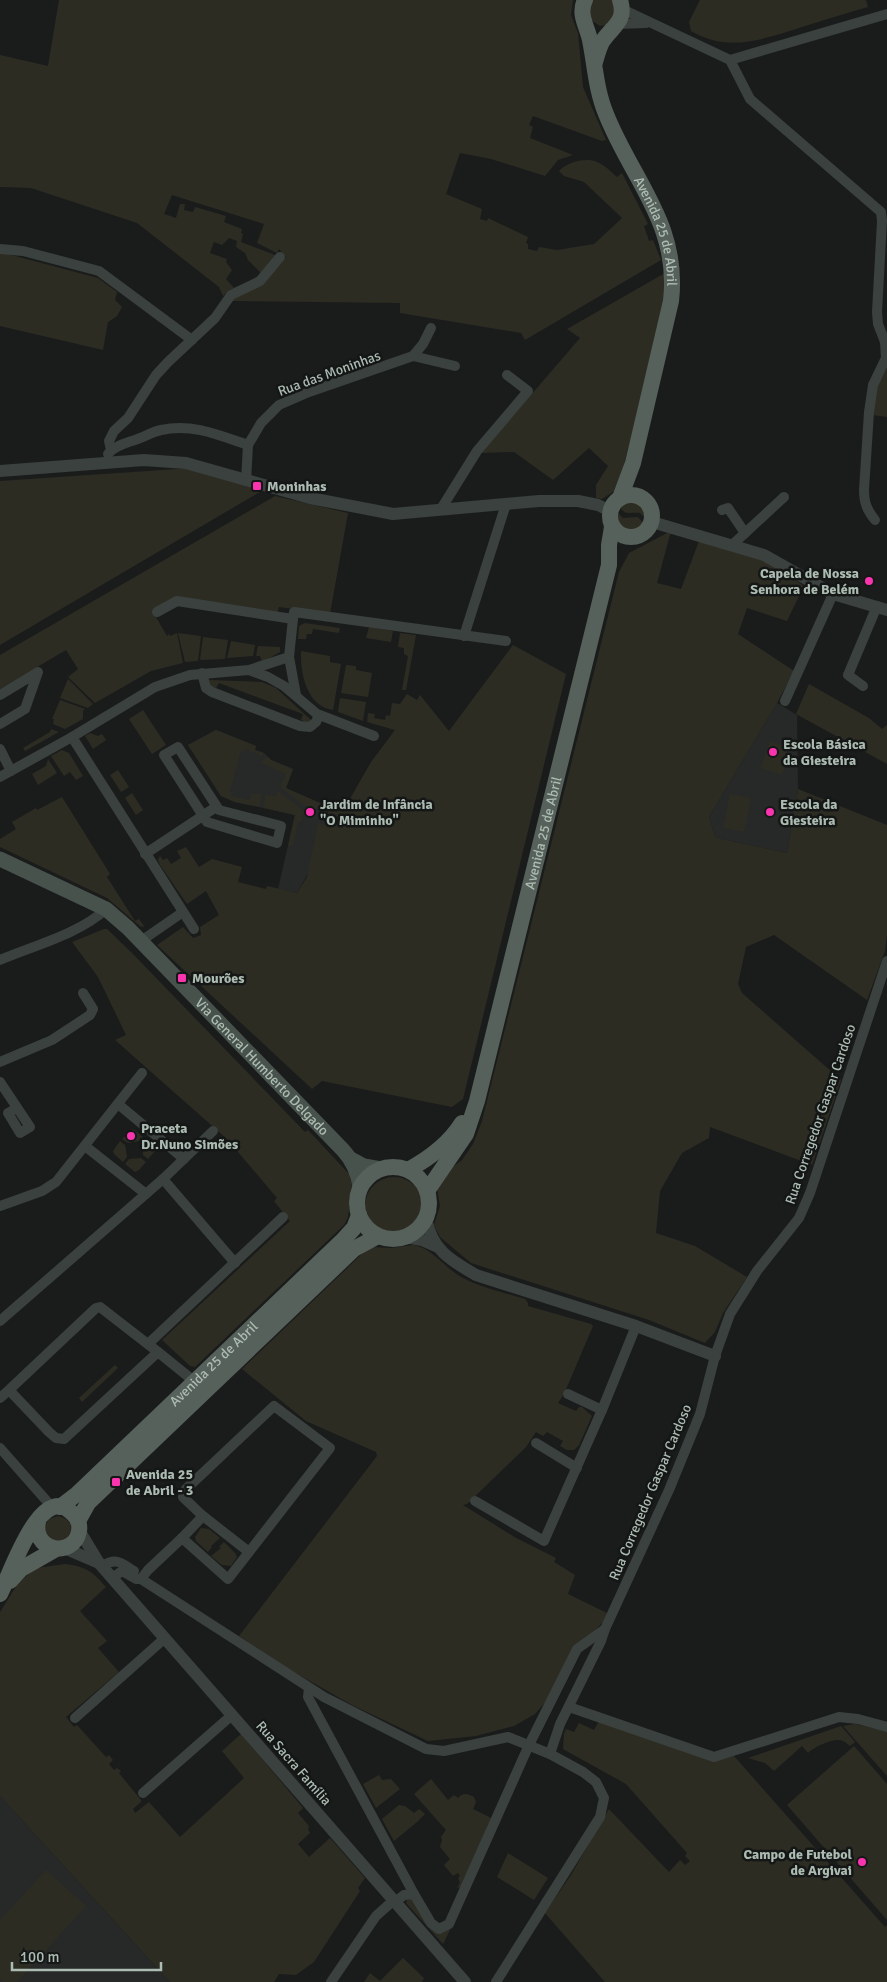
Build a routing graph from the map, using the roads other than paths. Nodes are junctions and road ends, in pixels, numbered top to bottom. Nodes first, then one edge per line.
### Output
1 (583, 7) edge
2 (618, 10) edge
3 (887, 14) edge
4 (655, 24) junction
5 (730, 60) junction
6 (594, 66) junction
7 (0, 249) edge
8 (280, 258) dead end
9 (431, 328) dead end
10 (192, 340) junction
11 (413, 356) junction
12 (455, 366) dead end
13 (507, 374) dead end
14 (248, 445) junction
15 (111, 450) junction
16 (106, 463) junction
17 (633, 463) junction
18 (0, 471) edge
19 (246, 480) junction
20 (784, 497) dead end
21 (620, 498) junction
22 (644, 499) junction
23 (506, 504) junction
24 (441, 510) junction
25 (722, 510) dead end
26 (611, 519) junction
27 (875, 520) dead end
28 (652, 522) junction
29 (745, 533) junction
30 (634, 538) junction
31 (731, 546) junction
32 (609, 565) junction
33 (833, 594) junction
34 (882, 608) edge
35 (157, 612) dead end
36 (293, 619) junction
37 (464, 636) junction
38 (506, 641) dead end
39 (289, 657) junction
40 (249, 670) junction
41 (202, 674) junction
42 (863, 686) dead end
43 (0, 695) edge
44 (296, 695) junction
45 (785, 701) dead end
46 (319, 715) junction
47 (0, 724) edge
48 (374, 736) dead end
49 (72, 738) junction
50 (0, 749) edge
51 (11, 771) junction
52 (0, 777) edge
53 (216, 807) junction
54 (203, 816) junction
55 (145, 854) junction
56 (0, 858) edge
57 (106, 909) junction
58 (183, 912) junction
59 (194, 929) dead end
60 (140, 941) junction
61 (0, 960) edge
62 (887, 961) edge
63 (83, 993) dead end
64 (0, 1062) edge
65 (142, 1074) dead end
66 (0, 1082) edge
67 (476, 1101) junction
68 (118, 1104) junction
69 (17, 1108) dead end
70 (213, 1131) dead end
71 (84, 1146) junction
72 (184, 1159) junction
73 (351, 1159) junction
74 (381, 1169) junction
75 (408, 1170) junction
76 (163, 1179) junction
77 (360, 1187) junction
78 (427, 1191) junction
79 (146, 1194) junction
80 (0, 1206) edge
81 (359, 1215) junction
82 (283, 1217) dead end
83 (426, 1218) junction
84 (378, 1236) junction
85 (406, 1237) junction
86 (438, 1248) junction
87 (235, 1263) junction
88 (0, 1321) edge
89 (636, 1326) junction
90 (148, 1344) junction
91 (158, 1352) junction
92 (715, 1356) junction
93 (195, 1382) junction
94 (9, 1390) junction
95 (568, 1394) dead end
96 (0, 1398) edge
97 (602, 1410) junction
98 (536, 1443) dead end
99 (0, 1448) edge
100 (577, 1468) junction
101 (475, 1501) dead end
102 (50, 1510) junction
103 (203, 1516) junction
104 (78, 1526) junction
105 (182, 1538) junction
106 (60, 1548) junction
107 (249, 1552) junction
108 (101, 1565) junction
109 (112, 1578) junction
110 (141, 1579) junction
111 (2, 1590) edge
112 (605, 1629) junction
113 (165, 1638) junction
114 (309, 1688) junction
115 (569, 1707) junction
116 (232, 1715) junction
117 (75, 1718) dead end
118 (887, 1727) edge
119 (529, 1745) junction
120 (550, 1754) junction
121 (143, 1793) dead end
122 (414, 1894) junction
123 (394, 1901) junction
124 (331, 1982) edge
125 (465, 1982) edge
126 (496, 1982) edge

1 - 2 main road, Avenida 25 de Abril
1 - 6 main road, Avenida 25 de Abril
2 - 4 street
2 - 4 street
2 - 6 main road, Avenida 25 de Abril
3 - 5 street
4 - 5 street
5 - 27 street
6 - 17 main road, Avenida 25 de Abril
7 - 10 street
8 - 10 street
9 - 11 street
10 - 15 street
11 - 12 street
11 - 14 street, Rua das Moninhas
13 - 24 street
14 - 15 street
14 - 19 street, Rua das Moninhas
15 - 16 street
16 - 18 street
16 - 19 street
17 - 21 main road, Avenida 25 de Abril
17 - 22 main road
19 - 24 street
20 - 29 street
21 - 22 main road
21 - 26 main road
22 - 28 main road
23 - 24 street
23 - 26 street
23 - 37 street
25 - 29 street
26 - 30 main road
26 - 32 main road, Avenida 25 de Abril
28 - 30 main road
28 - 31 street
29 - 31 street
30 - 32 main road, Avenida 25 de Abril
31 - 33 street
32 - 67 main road, Avenida 25 de Abril
33 - 34 street
33 - 45 street
34 - 42 street
35 - 36 street
36 - 37 street
36 - 39 street
37 - 38 street
39 - 40 street
39 - 44 street
40 - 41 street
40 - 44 street
41 - 46 street
41 - 49 street
43 - 47 street
44 - 46 street
46 - 48 street
49 - 51 street
49 - 55 street
50 - 51 street
51 - 52 street
53 - 54 street
53 - 54 street
53 - 54 street
54 - 55 street
55 - 58 street
56 - 57 main road, Via General Humberto Delgado
57 - 60 main road, Via General Humberto Delgado
57 - 61 street
58 - 59 street
58 - 60 street
60 - 73 main road, Via General Humberto Delgado
62 - 92 street, Rua Corregedor Gaspar Cardoso
63 - 64 street
65 - 68 street
66 - 69 street
67 - 75 main road, Avenida 25 de Abril
67 - 78 main road, Avenida 25 de Abril
68 - 71 street
68 - 72 street
70 - 72 street
71 - 79 street
71 - 80 street
72 - 76 street
73 - 74 main road, Via General Humberto Delgado
73 - 77 main road, Via General Humberto Delgado
74 - 75 main road
74 - 77 main road
75 - 78 main road
76 - 79 street
76 - 87 street
77 - 81 main road
78 - 83 main road
79 - 88 street
81 - 84 main road
81 - 93 main road, Avenida 25 de Abril
82 - 87 street
83 - 85 main road
83 - 86 street
84 - 85 main road
84 - 104 main road, Avenida 25 de Abril
85 - 86 street
86 - 89 street
87 - 90 street
89 - 92 street
89 - 97 street
90 - 91 street
90 - 94 street
91 - 93 street
91 - 94 street
92 - 112 street, Rua Corregedor Gaspar Cardoso
93 - 102 main road, Avenida 25 de Abril
94 - 96 street
95 - 97 street
97 - 100 street
98 - 100 street
99 - 102 street
100 - 101 street
102 - 104 main road
102 - 106 main road
102 - 111 main road, Avenida 25 de Abril
103 - 105 street
103 - 107 street
103 - 107 street
104 - 106 main road, Avenida 25 de Abril
104 - 108 street, Rua Sacra Família
105 - 107 street
105 - 110 street
106 - 108 street, Rua Sacra Família
106 - 111 main road, Avenida 25 de Abril
108 - 109 street, Rua Sacra Família
108 - 110 street
109 - 110 street
109 - 113 street, Rua Sacra Família
110 - 114 street
112 - 115 street
112 - 119 street, Rua Corregedor Gaspar Cardoso
113 - 116 street, Rua Sacra Família
113 - 117 street
114 - 119 street
114 - 122 street
115 - 118 street
115 - 120 street
116 - 121 street
116 - 123 street, Rua Sacra Família
119 - 120 street
119 - 122 street, Rua Corregedor Gaspar Cardoso
120 - 126 street
122 - 123 street
123 - 124 street
123 - 125 street, Rua Sacra Família

